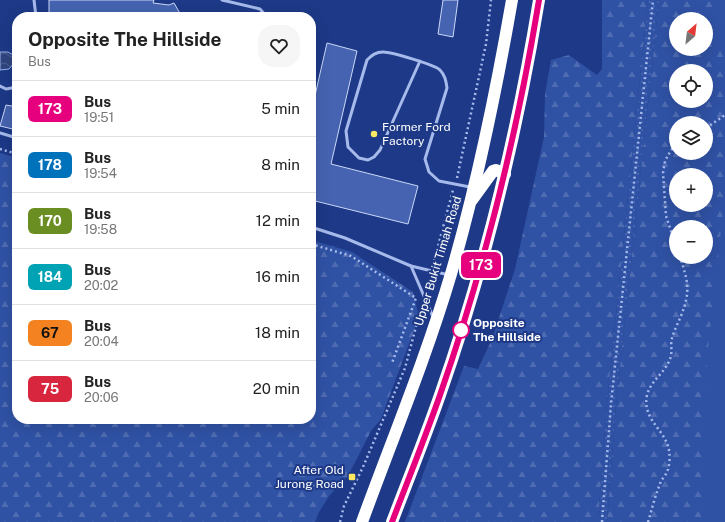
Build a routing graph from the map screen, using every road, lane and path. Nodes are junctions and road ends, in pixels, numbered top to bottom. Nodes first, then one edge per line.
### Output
1 (34, 0) edge
2 (222, 0) edge
3 (539, 0) edge
4 (653, 0) edge
5 (513, 1) edge
6 (35, 12) edge
7 (263, 12) edge
8 (420, 61) junction
9 (0, 86) edge
10 (12, 87) edge
11 (725, 115) edge
12 (713, 123) edge
13 (0, 133) edge
14 (12, 137) edge
15 (0, 149) edge
16 (12, 153) edge
17 (669, 154) edge
18 (505, 174) junction
19 (473, 188) junction
20 (470, 203) junction
21 (669, 225) edge
22 (316, 229) edge
23 (316, 246) edge
24 (682, 264) edge
25 (411, 266) junction
26 (450, 275) junction
27 (435, 322) junction
28 (392, 363) dead end
29 (362, 522) edge
30 (392, 522) edge
31 (602, 522) edge
32 (648, 522) edge

1 - 6 lane
2 - 7 lane
3 - 18 highway
4 - 31 path
5 - 19 highway, Upper Bukit Timah Road
8 - 8 lane
8 - 19 lane
9 - 10 lane
11 - 12 path
13 - 14 lane
15 - 16 path
17 - 21 path
18 - 20 highway
18 - 30 highway
19 - 20 highway, Upper Bukit Timah Road
20 - 26 highway, Upper Bukit Timah Road
22 - 25 lane
23 - 28 path
24 - 32 path
25 - 26 lane
25 - 27 lane
26 - 27 highway, Upper Bukit Timah Road
27 - 29 highway, Upper Bukit Timah Road

